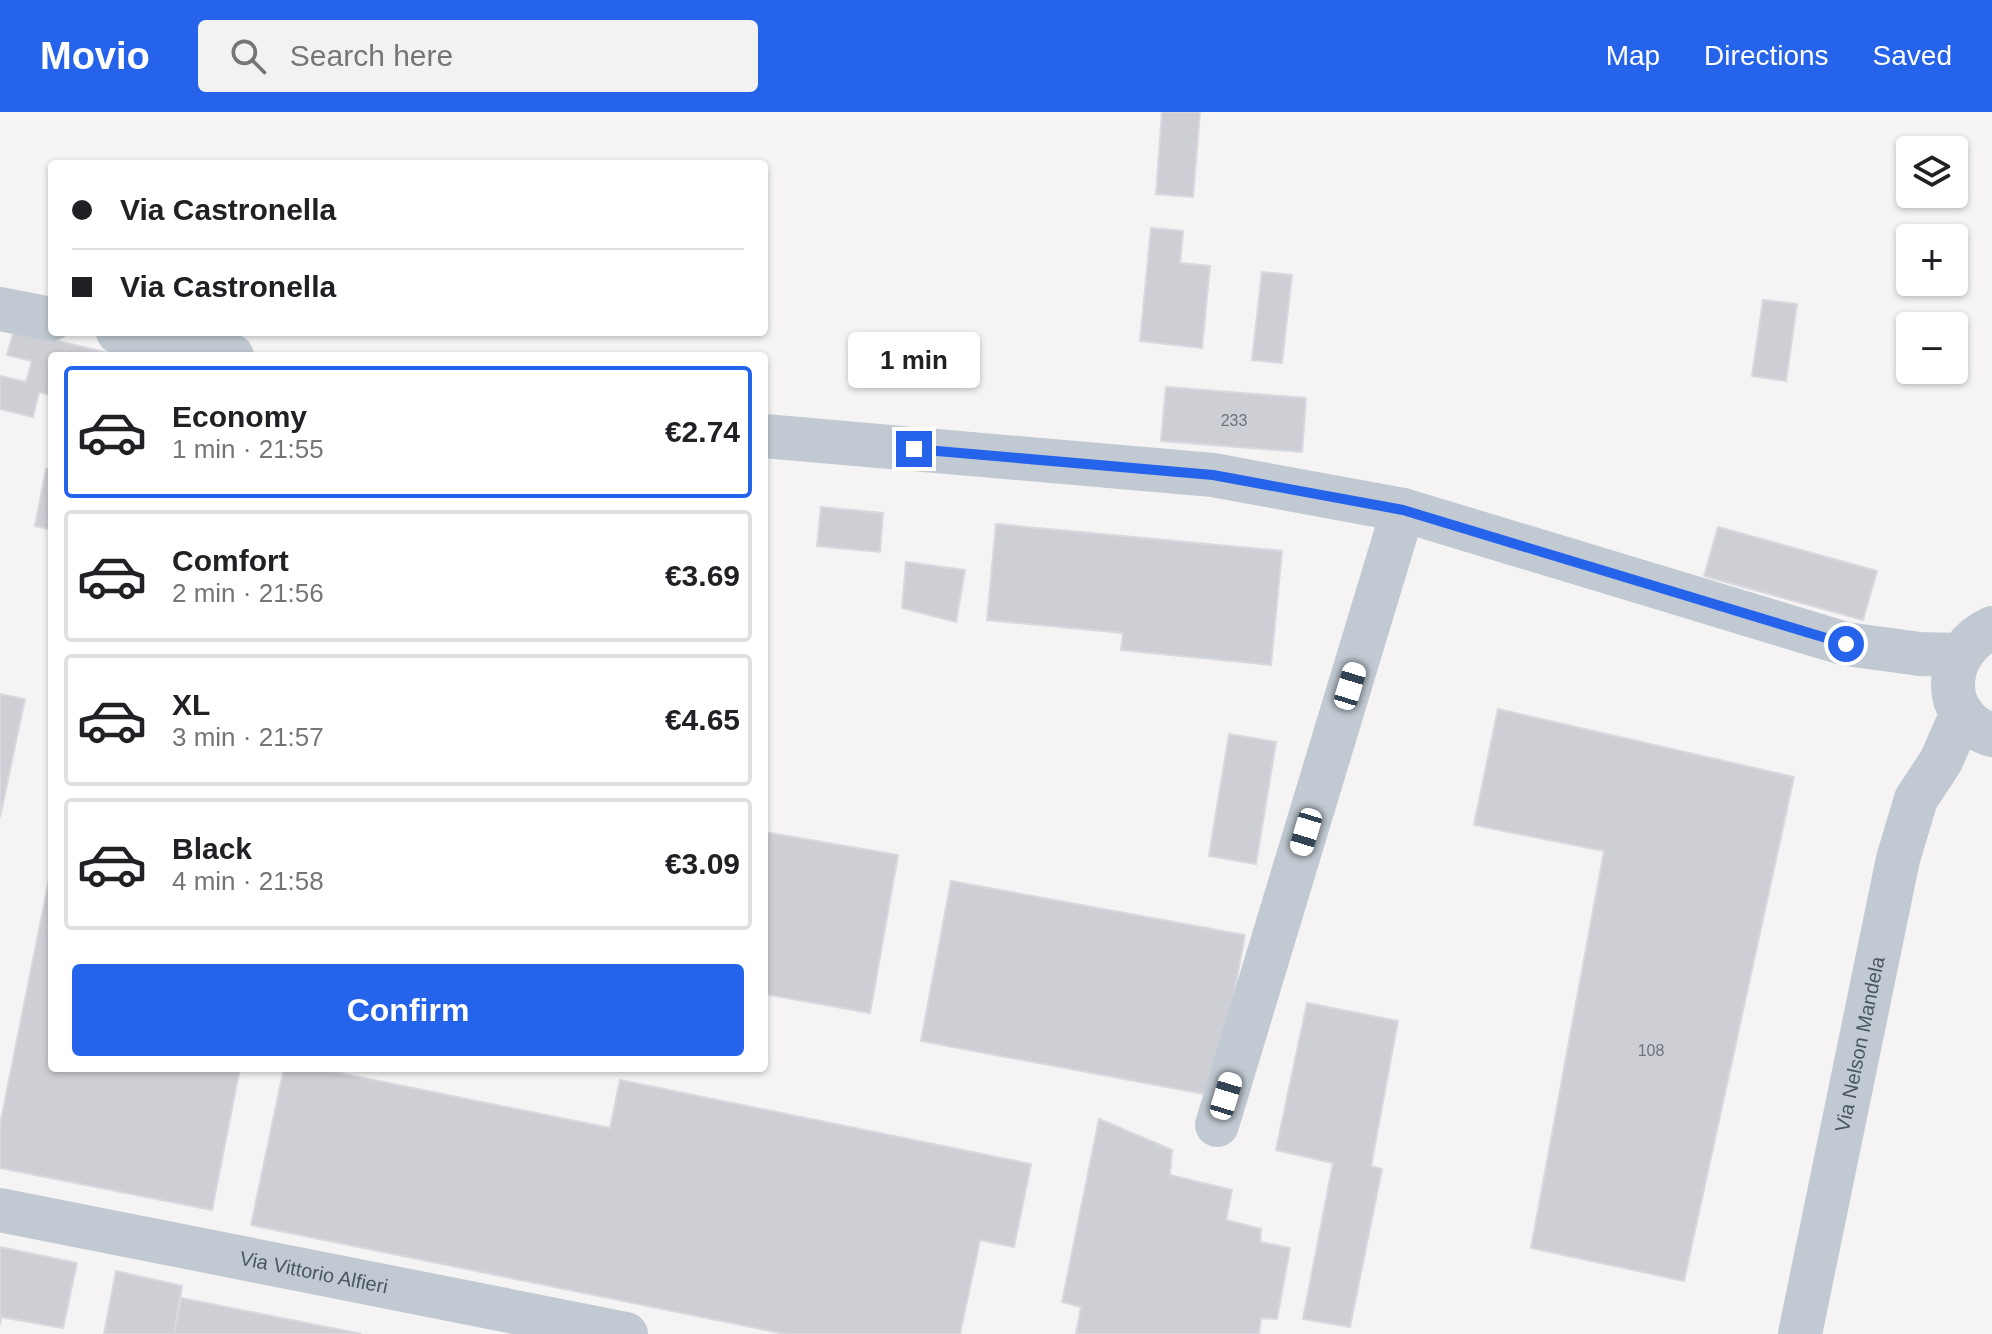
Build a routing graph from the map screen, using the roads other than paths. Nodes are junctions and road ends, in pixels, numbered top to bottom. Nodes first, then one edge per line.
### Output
1 (0, 309) edge
2 (48, 318) edge
3 (137, 336) edge
4 (213, 352) edge
5 (768, 436) edge
6 (1403, 510) junction
7 (1967, 688) edge
8 (1217, 1125) dead end
9 (0, 1210) edge
10 (626, 1334) edge
11 (1800, 1334) edge

1 - 2 street
3 - 4 street
5 - 6 street
6 - 7 street
6 - 8 street
7 - 11 street, Via Nelson Mandela
9 - 10 street, Via Vittorio Alfieri

